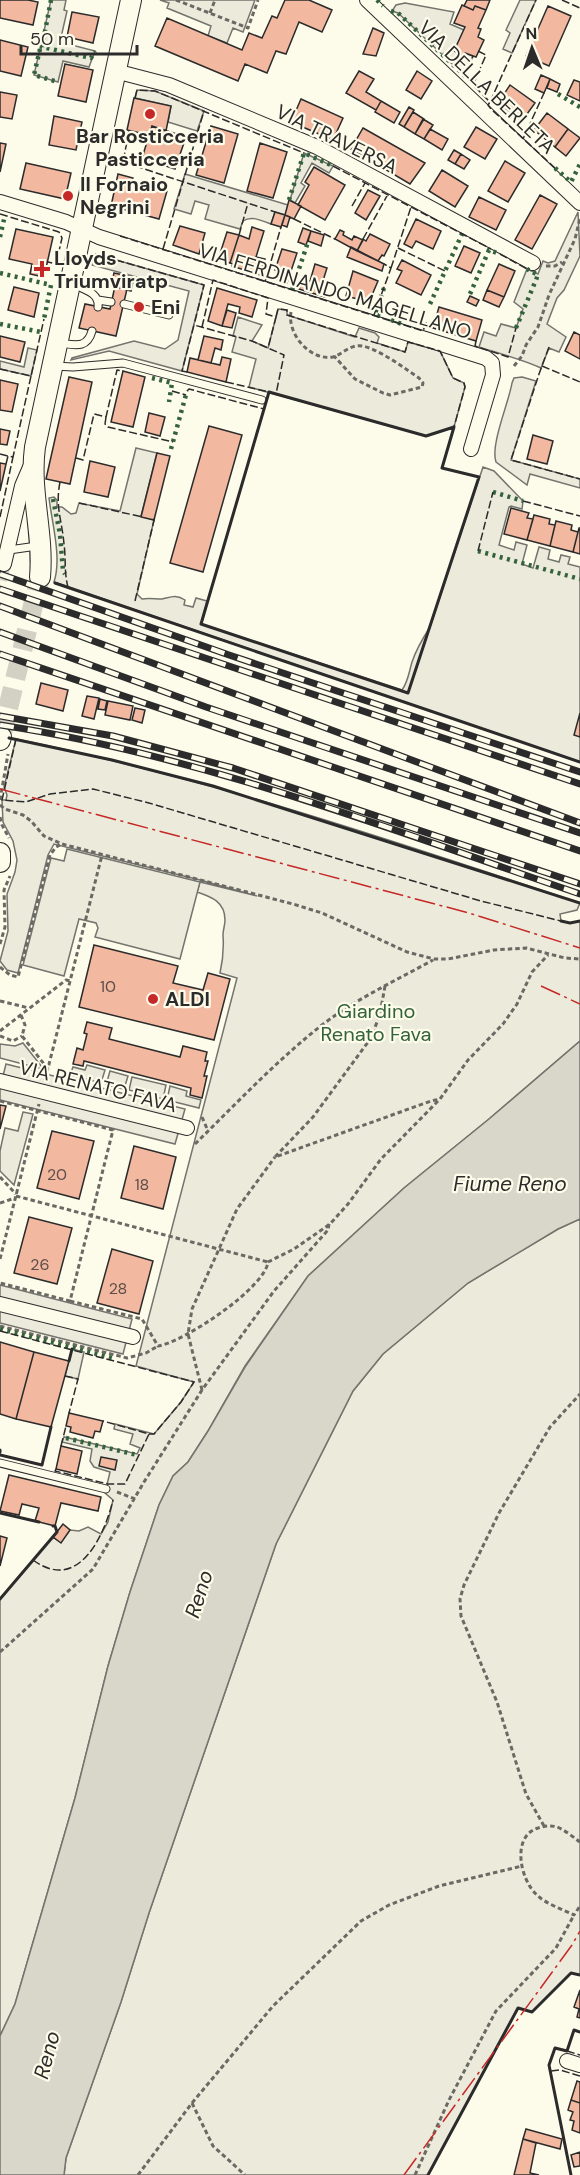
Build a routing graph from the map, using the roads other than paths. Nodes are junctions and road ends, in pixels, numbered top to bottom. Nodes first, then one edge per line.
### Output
1 (131, 0) edge
2 (367, 0) edge
3 (115, 71) junction
4 (579, 197) edge
5 (0, 202) edge
6 (81, 229) junction
7 (533, 263) dead end
8 (70, 282) junction
9 (111, 302) dead end
10 (124, 304) dead end
11 (169, 315) dead end
12 (92, 331) dead end
13 (57, 342) junction
14 (52, 365) junction
15 (262, 400) dead end
16 (471, 449) dead end
17 (34, 458) junction
18 (40, 546) junction
19 (4, 549) edge
20 (4, 564) dead end
21 (40, 577) tunnel mouth
22 (5, 848) edge
23 (6, 868) edge
24 (0, 1081) edge
25 (186, 1128) dead end
26 (0, 1304) edge
27 (133, 1338) dead end
28 (0, 1463) edge
29 (106, 1489) road end

1 - 3 main road
2 - 4 street, VIA DELLA BERLETA
3 - 6 main road
3 - 7 street, VIA TRAVERSA
5 - 6 street, VIA FERDINANDO MAGELLANO
6 - 8 main road
6 - 16 street, VIA FERDINANDO MAGELLANO
8 - 9 lane
8 - 13 main road
10 - 11 lane
12 - 13 lane
13 - 14 main road
14 - 15 lane
14 - 17 main road
17 - 18 main road
17 - 19 street
18 - 19 lane
18 - 21 main road
19 - 20 street
22 - 23 main road
24 - 25 street, VIA RENATO FAVA
26 - 27 street
28 - 29 lane

